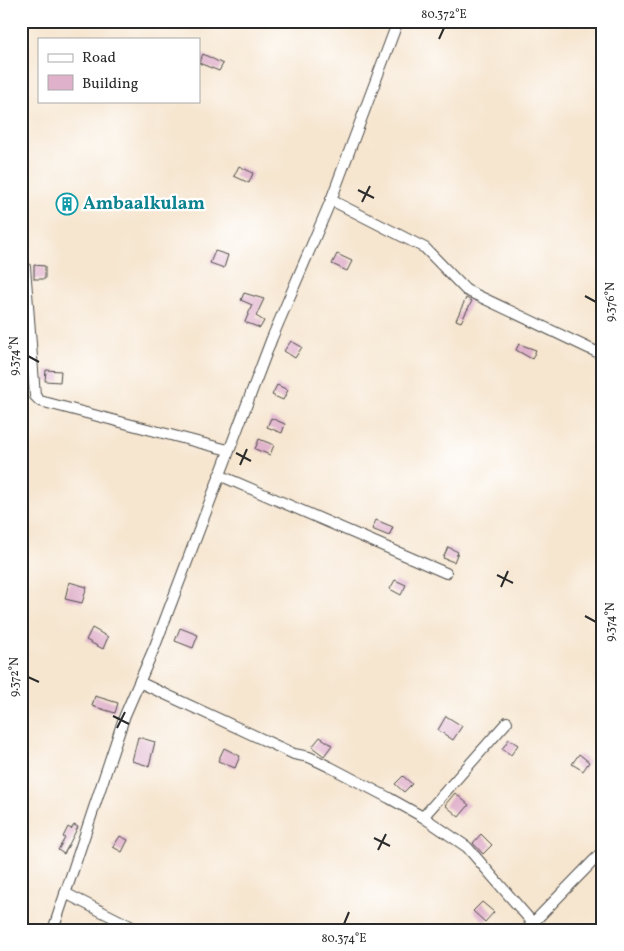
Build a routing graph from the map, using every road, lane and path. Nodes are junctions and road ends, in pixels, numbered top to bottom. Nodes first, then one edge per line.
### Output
1 (398, 21) edge
2 (331, 200) junction
3 (21, 262) edge
4 (603, 355) edge
5 (228, 450) junction
6 (219, 475) junction
7 (446, 574) dead end
8 (139, 682) junction
9 (507, 722) dead end
10 (423, 818) junction
11 (603, 851) edge
12 (65, 894) junction
13 (529, 926) edge
14 (53, 930) edge
15 (138, 930) edge

1 - 2 street
2 - 4 street
2 - 5 street
3 - 5 street
5 - 6 street
6 - 7 street
6 - 8 street
8 - 10 street
8 - 12 street
9 - 10 street
10 - 13 street
11 - 13 street
12 - 14 street
12 - 15 street

